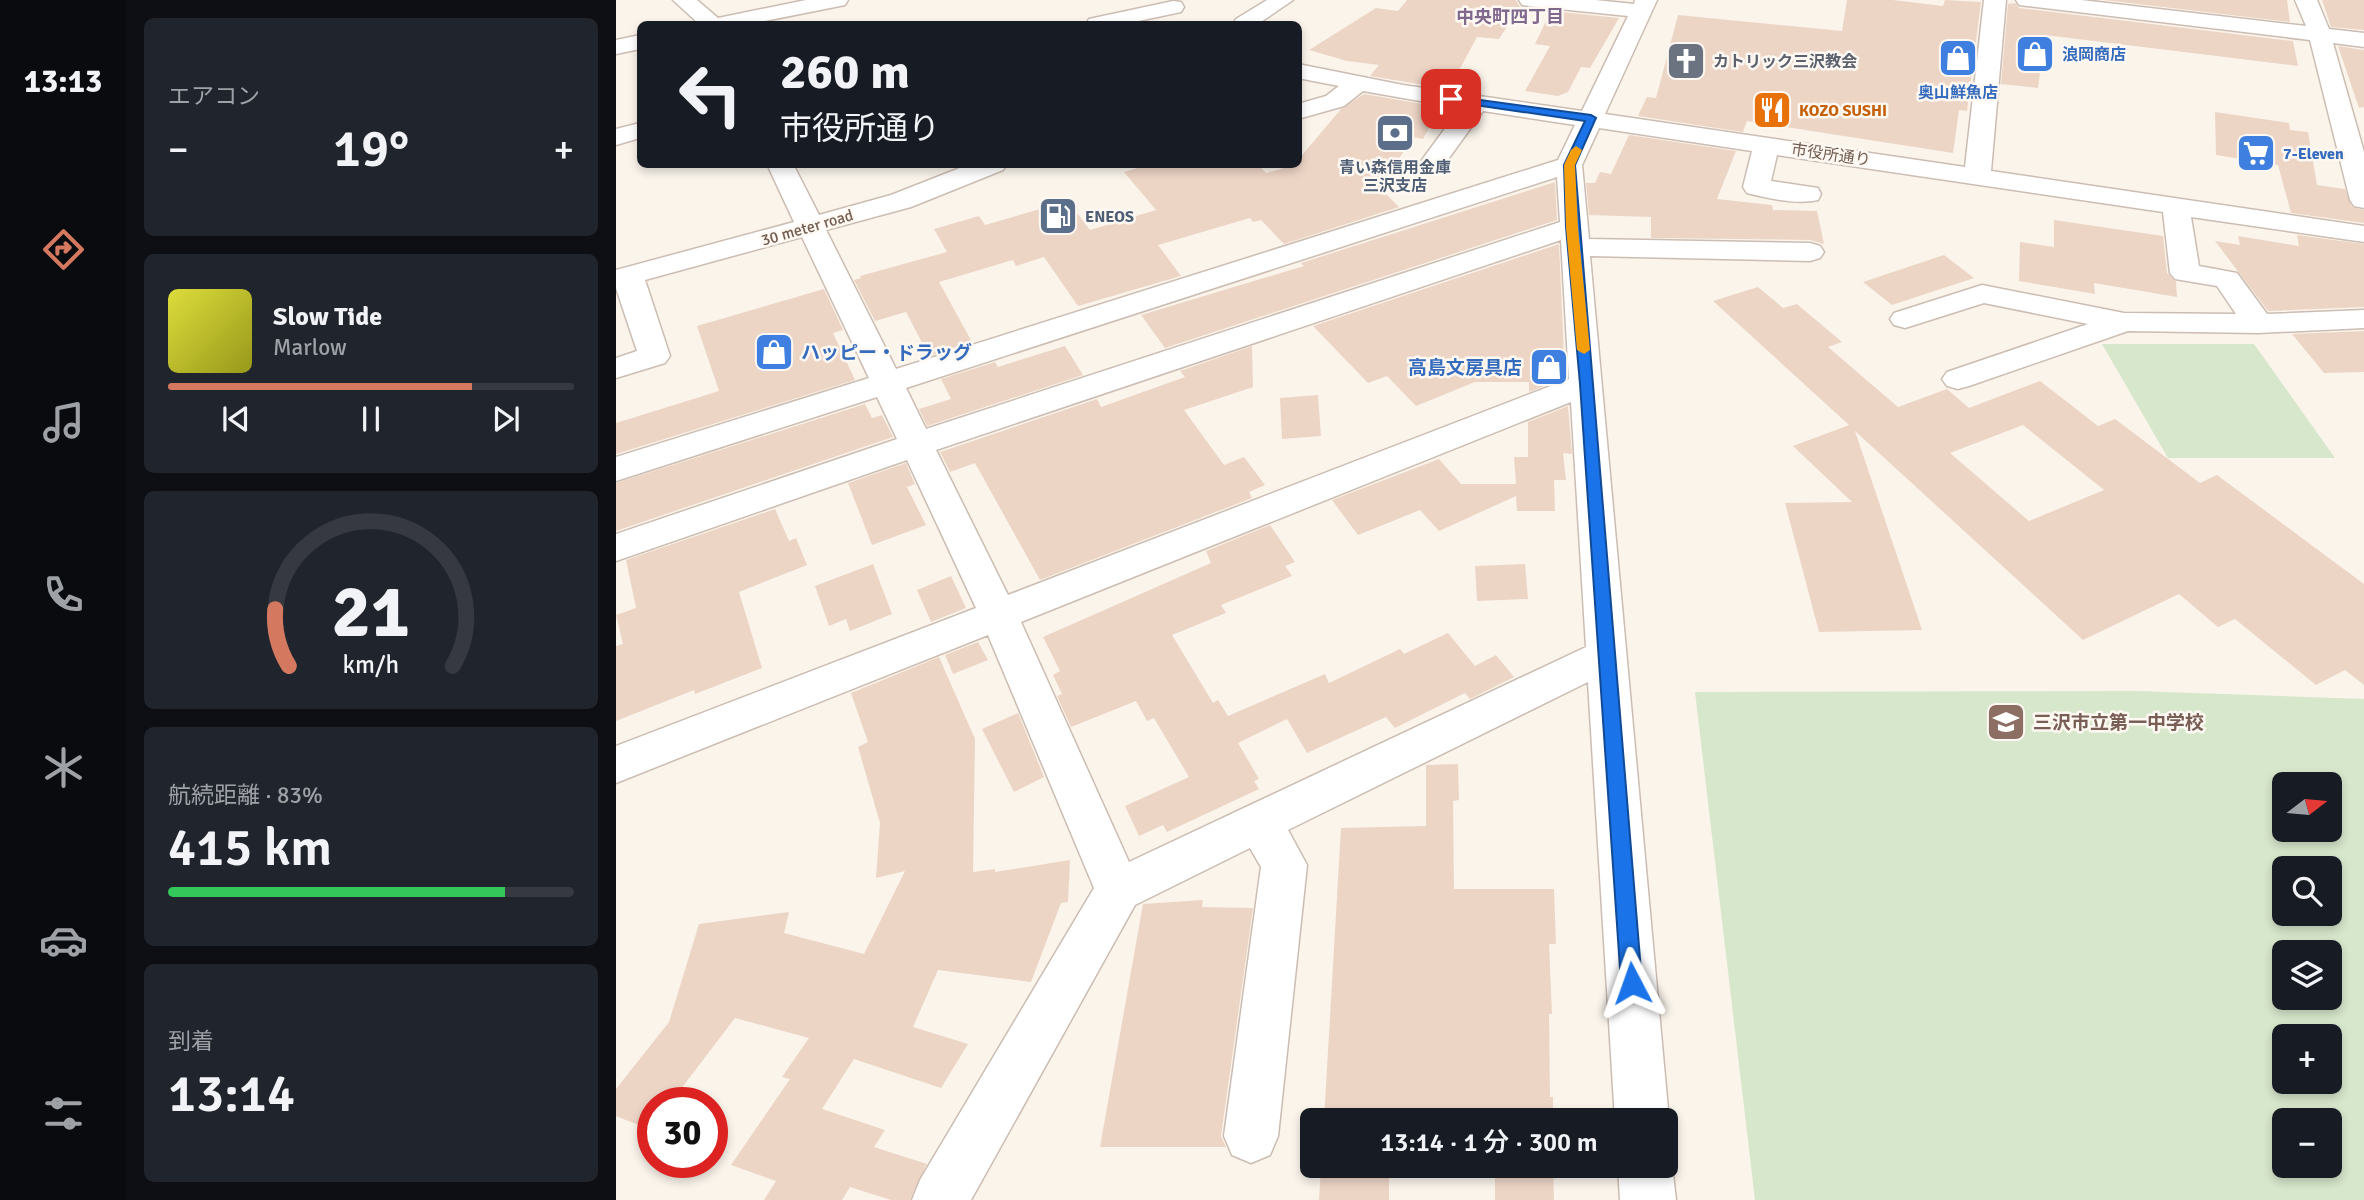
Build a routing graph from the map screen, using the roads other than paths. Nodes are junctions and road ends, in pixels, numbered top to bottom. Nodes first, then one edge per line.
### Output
1 (684, 0) edge
2 (837, 0) edge
3 (1282, 0) edge
4 (1530, 0) edge
5 (1995, 0) edge
6 (2027, 0) edge
7 (2306, 0) edge
8 (1644, 6) edge
9 (1176, 9) edge
10 (708, 21) edge
11 (736, 21) edge
12 (1113, 21) edge
13 (1249, 21) edge
14 (2319, 35) junction
15 (2364, 40) edge
16 (637, 43) edge
17 (616, 47) edge
18 (1302, 72) edge
19 (1358, 84) junction
20 (1476, 103) junction
21 (1302, 111) edge
22 (1591, 118) junction
23 (637, 132) edge
24 (616, 137) edge
25 (1767, 144) junction
26 (1435, 160) dead end
27 (1569, 165) junction
28 (782, 168) edge
29 (984, 168) edge
30 (1977, 176) junction
31 (1808, 194) dead end
32 (2364, 200) edge
33 (2176, 206) junction
34 (811, 226) junction
35 (2364, 234) edge
36 (1573, 237) junction
37 (1811, 252) dead end
38 (622, 277) edge
39 (1905, 319) dead end
40 (2364, 319) edge
41 (2126, 322) junction
42 (2258, 324) junction
43 (616, 368) edge
44 (1958, 379) dead end
45 (887, 383) junction
46 (1587, 384) junction
47 (915, 445) junction
48 (616, 469) edge
49 (616, 548) edge
50 (998, 614) junction
51 (1607, 655) junction
52 (616, 765) edge
53 (1258, 821) junction
54 (1118, 890) junction
55 (1641, 1108) edge
56 (1251, 1136) dead end
57 (1646, 1178) edge
58 (940, 1200) edge
59 (1648, 1200) edge

1 - 10 street
2 - 11 street
3 - 13 street
4 - 8 street
5 - 30 street
6 - 14 street
7 - 14 street
8 - 22 street
9 - 12 street
14 - 15 street
14 - 32 street
16 - 17 street
18 - 19 street, 市役所通り
19 - 20 street, 市役所通り
19 - 21 street
20 - 22 street, 市役所通り
20 - 26 street
22 - 25 street, 市役所通り
22 - 27 street
23 - 24 street
25 - 30 street, 市役所通り
25 - 31 street
27 - 36 street
27 - 45 street
28 - 34 street
29 - 34 street, 30 meter road
30 - 33 street, 市役所通り
33 - 35 street, 市役所通り
33 - 42 street
34 - 38 street, 30 meter road
34 - 45 street
36 - 37 street
36 - 46 street
36 - 47 street
38 - 43 street
39 - 41 street
40 - 42 street
41 - 42 street
41 - 44 street
45 - 47 street
45 - 48 street
46 - 50 street
46 - 51 street
47 - 49 street
47 - 50 street
50 - 52 street
50 - 54 street
51 - 53 street
51 - 55 street
53 - 54 street
53 - 56 street
54 - 58 street
57 - 59 street

